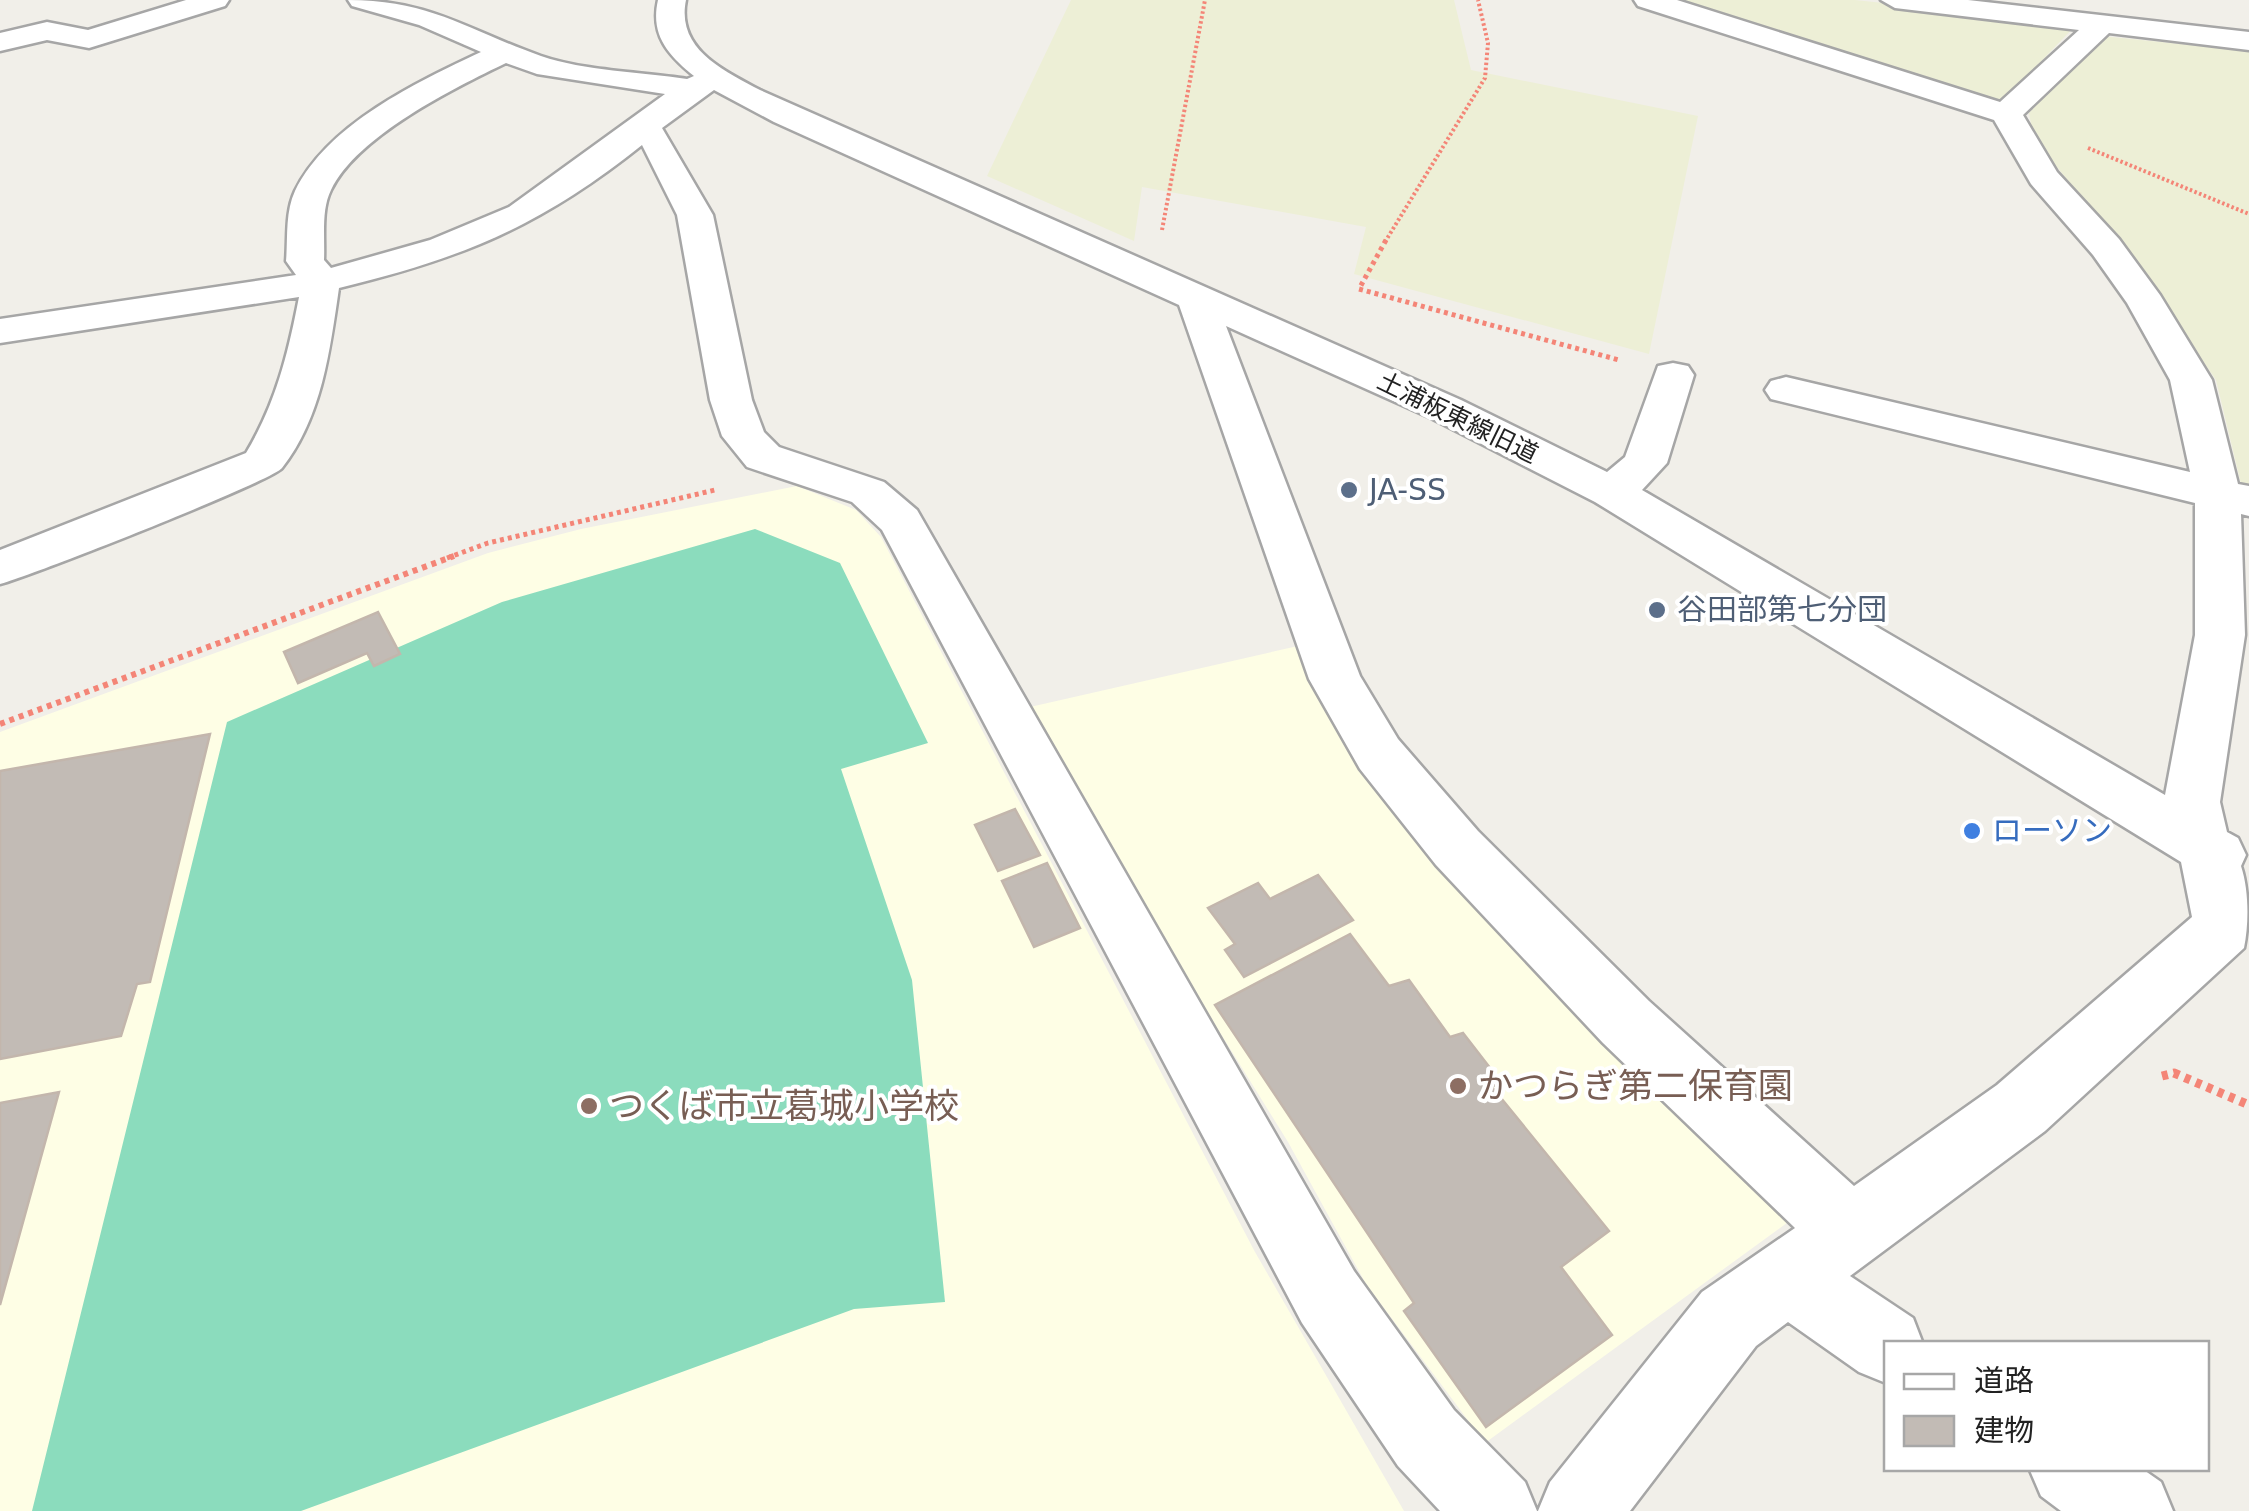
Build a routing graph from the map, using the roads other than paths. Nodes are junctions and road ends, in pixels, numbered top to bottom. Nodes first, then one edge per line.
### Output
1 (216, 0) edge
2 (362, 0) edge
3 (672, 0) edge
4 (1648, 0) edge
5 (1895, 0) edge
6 (2102, 24) junction
7 (0, 42) edge
8 (2249, 42) edge
9 (505, 52) junction
10 (703, 84) junction
11 (2006, 114) junction
12 (640, 129) junction
13 (320, 280) junction
14 (1196, 297) junction
15 (0, 331) edge
16 (1673, 375) road end
17 (1786, 390) dead end
18 (1611, 492) junction
19 (2234, 498) edge
20 (0, 568) edge
21 (2227, 861) edge
22 (1851, 1232) junction
23 (1790, 1278) junction
24 (1884, 1344) edge
25 (2073, 1471) edge
26 (1496, 1511) edge
27 (1579, 1511) edge
28 (2132, 1511) edge

1 - 7 street
2 - 9 street
3 - 10 street, 土浦板東線旧道
4 - 11 street
5 - 6 street
6 - 8 street
6 - 11 street
9 - 10 street
9 - 13 street
10 - 12 street
10 - 14 street, 土浦板東線旧道
11 - 19 street
12 - 13 street
12 - 26 street
13 - 15 street
13 - 20 street
14 - 18 street, 土浦板東線旧道
14 - 22 street
16 - 18 street
17 - 19 street
18 - 21 street, 土浦板東線旧道
19 - 21 street
21 - 22 street
22 - 23 street
23 - 24 street
23 - 27 street
25 - 28 street

